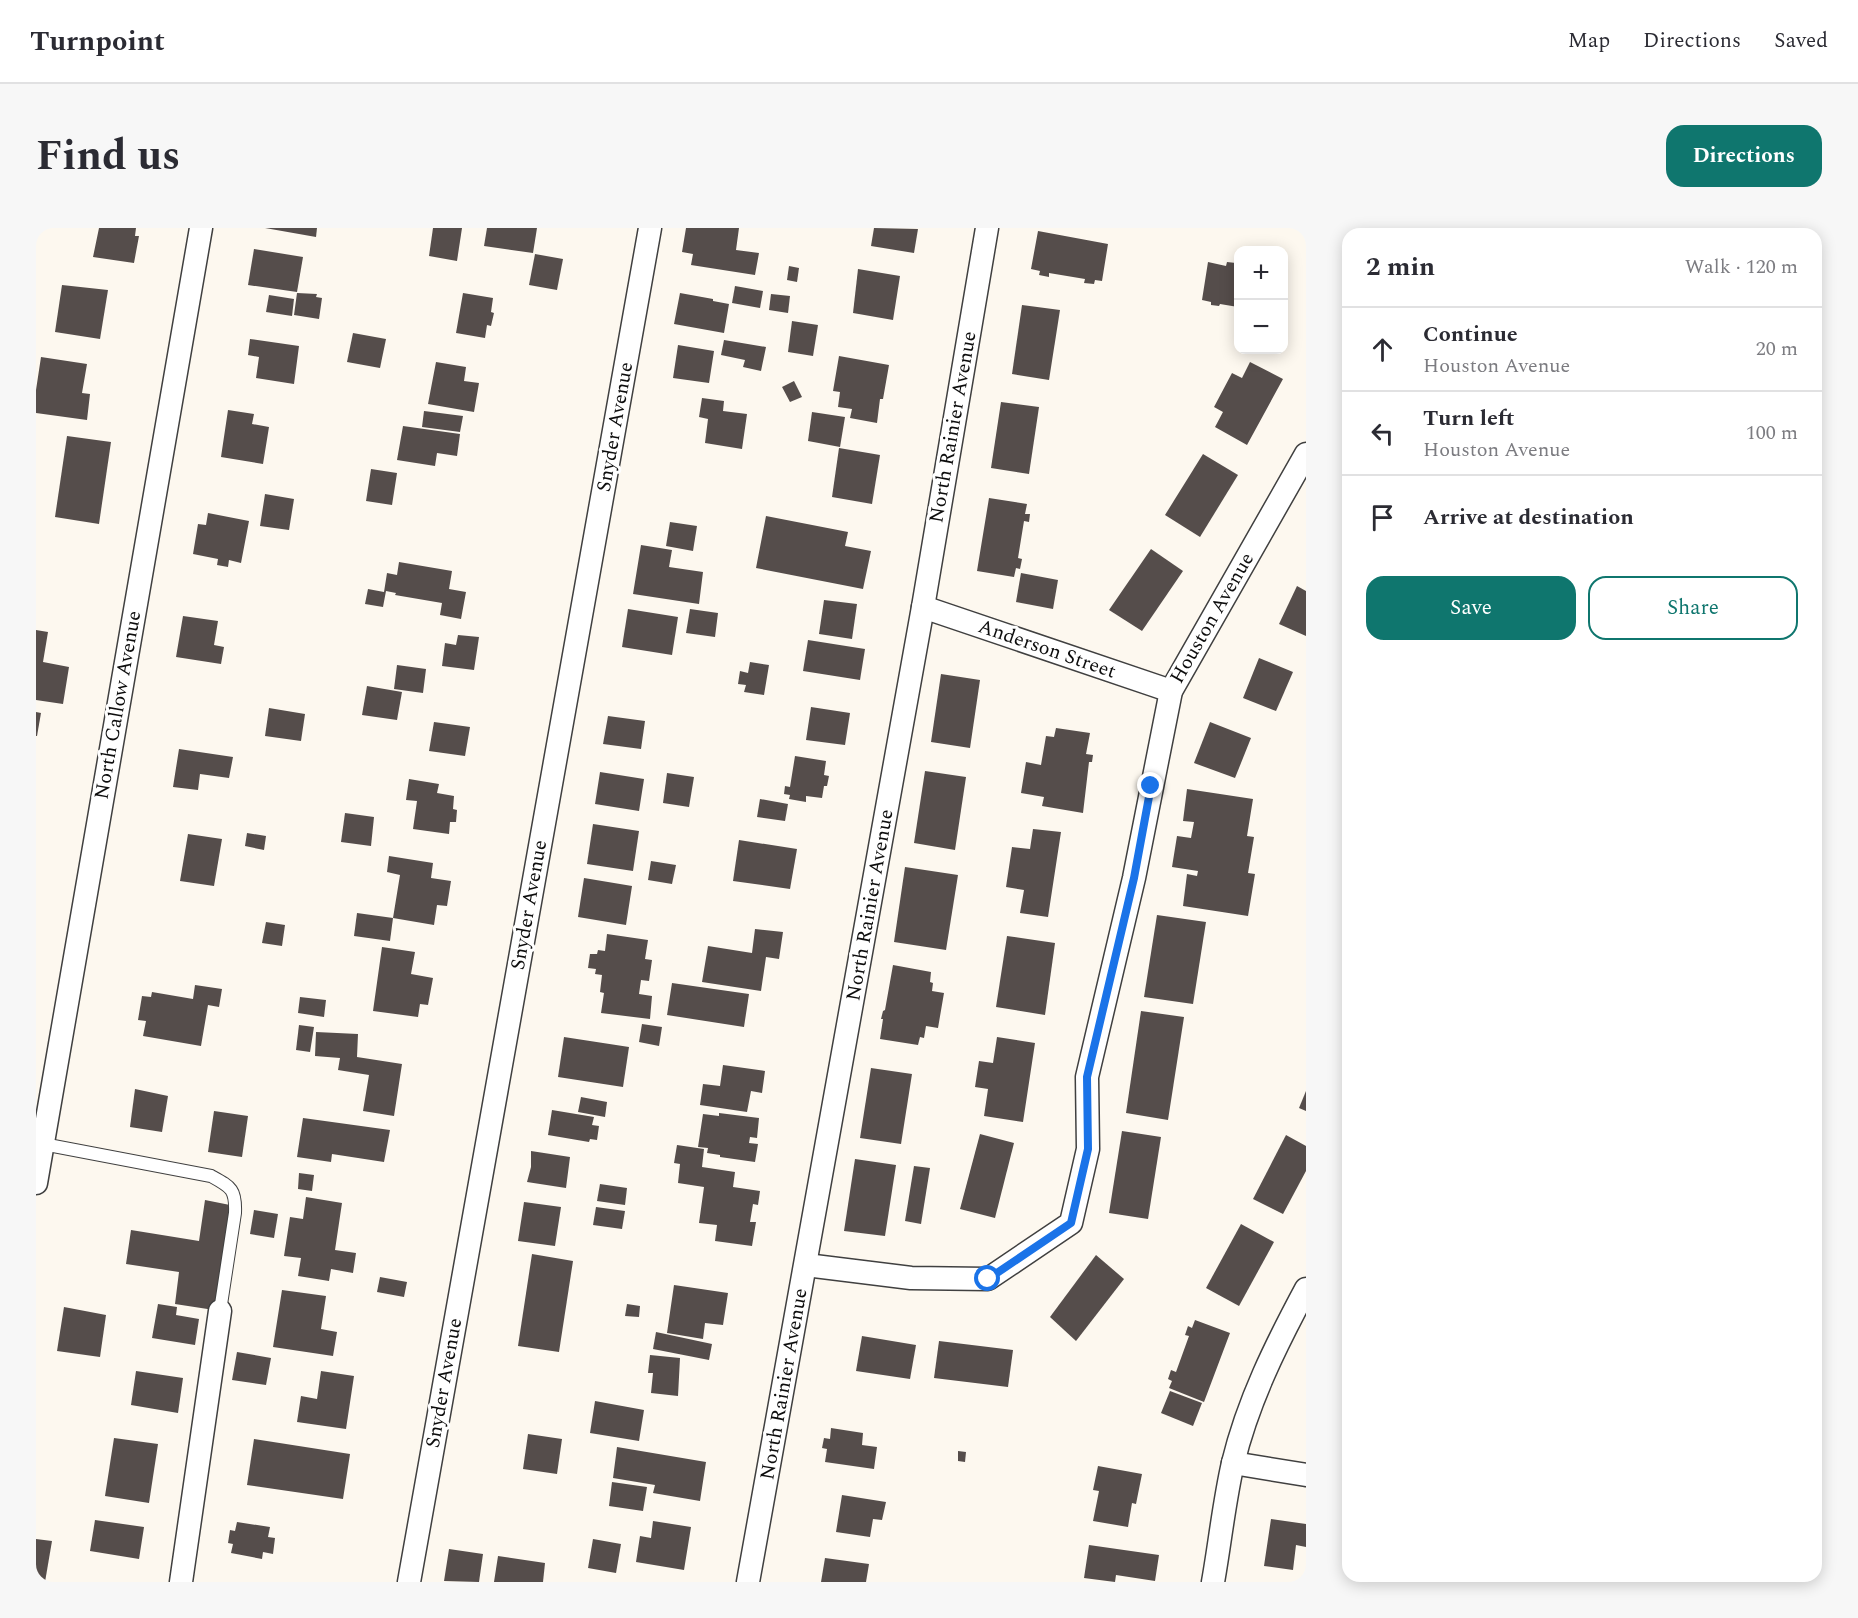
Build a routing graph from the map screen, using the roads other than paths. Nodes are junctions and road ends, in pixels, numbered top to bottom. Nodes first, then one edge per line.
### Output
1 (201, 228) edge
2 (650, 228) edge
3 (987, 228) edge
4 (1306, 454) edge
5 (923, 607) junction
6 (1171, 691) junction
7 (43, 1144) junction
8 (36, 1183) edge
9 (806, 1265) junction
10 (1306, 1289) edge
11 (220, 1311) joint
12 (1233, 1463) junction
13 (1306, 1476) edge
14 (181, 1582) edge
15 (409, 1582) edge
16 (748, 1582) edge
17 (1213, 1582) edge

1 - 7 street, North Callow Avenue
2 - 15 street, Snyder Avenue
3 - 5 street, North Rainier Avenue
4 - 6 street, Houston Avenue
5 - 6 street, Anderson Street
5 - 9 street, North Rainier Avenue
6 - 9 street, Houston Avenue
7 - 8 street, North Callow Avenue
7 - 11 lane
9 - 16 street, North Rainier Avenue
10 - 12 street
11 - 14 street
12 - 13 street
12 - 17 street

